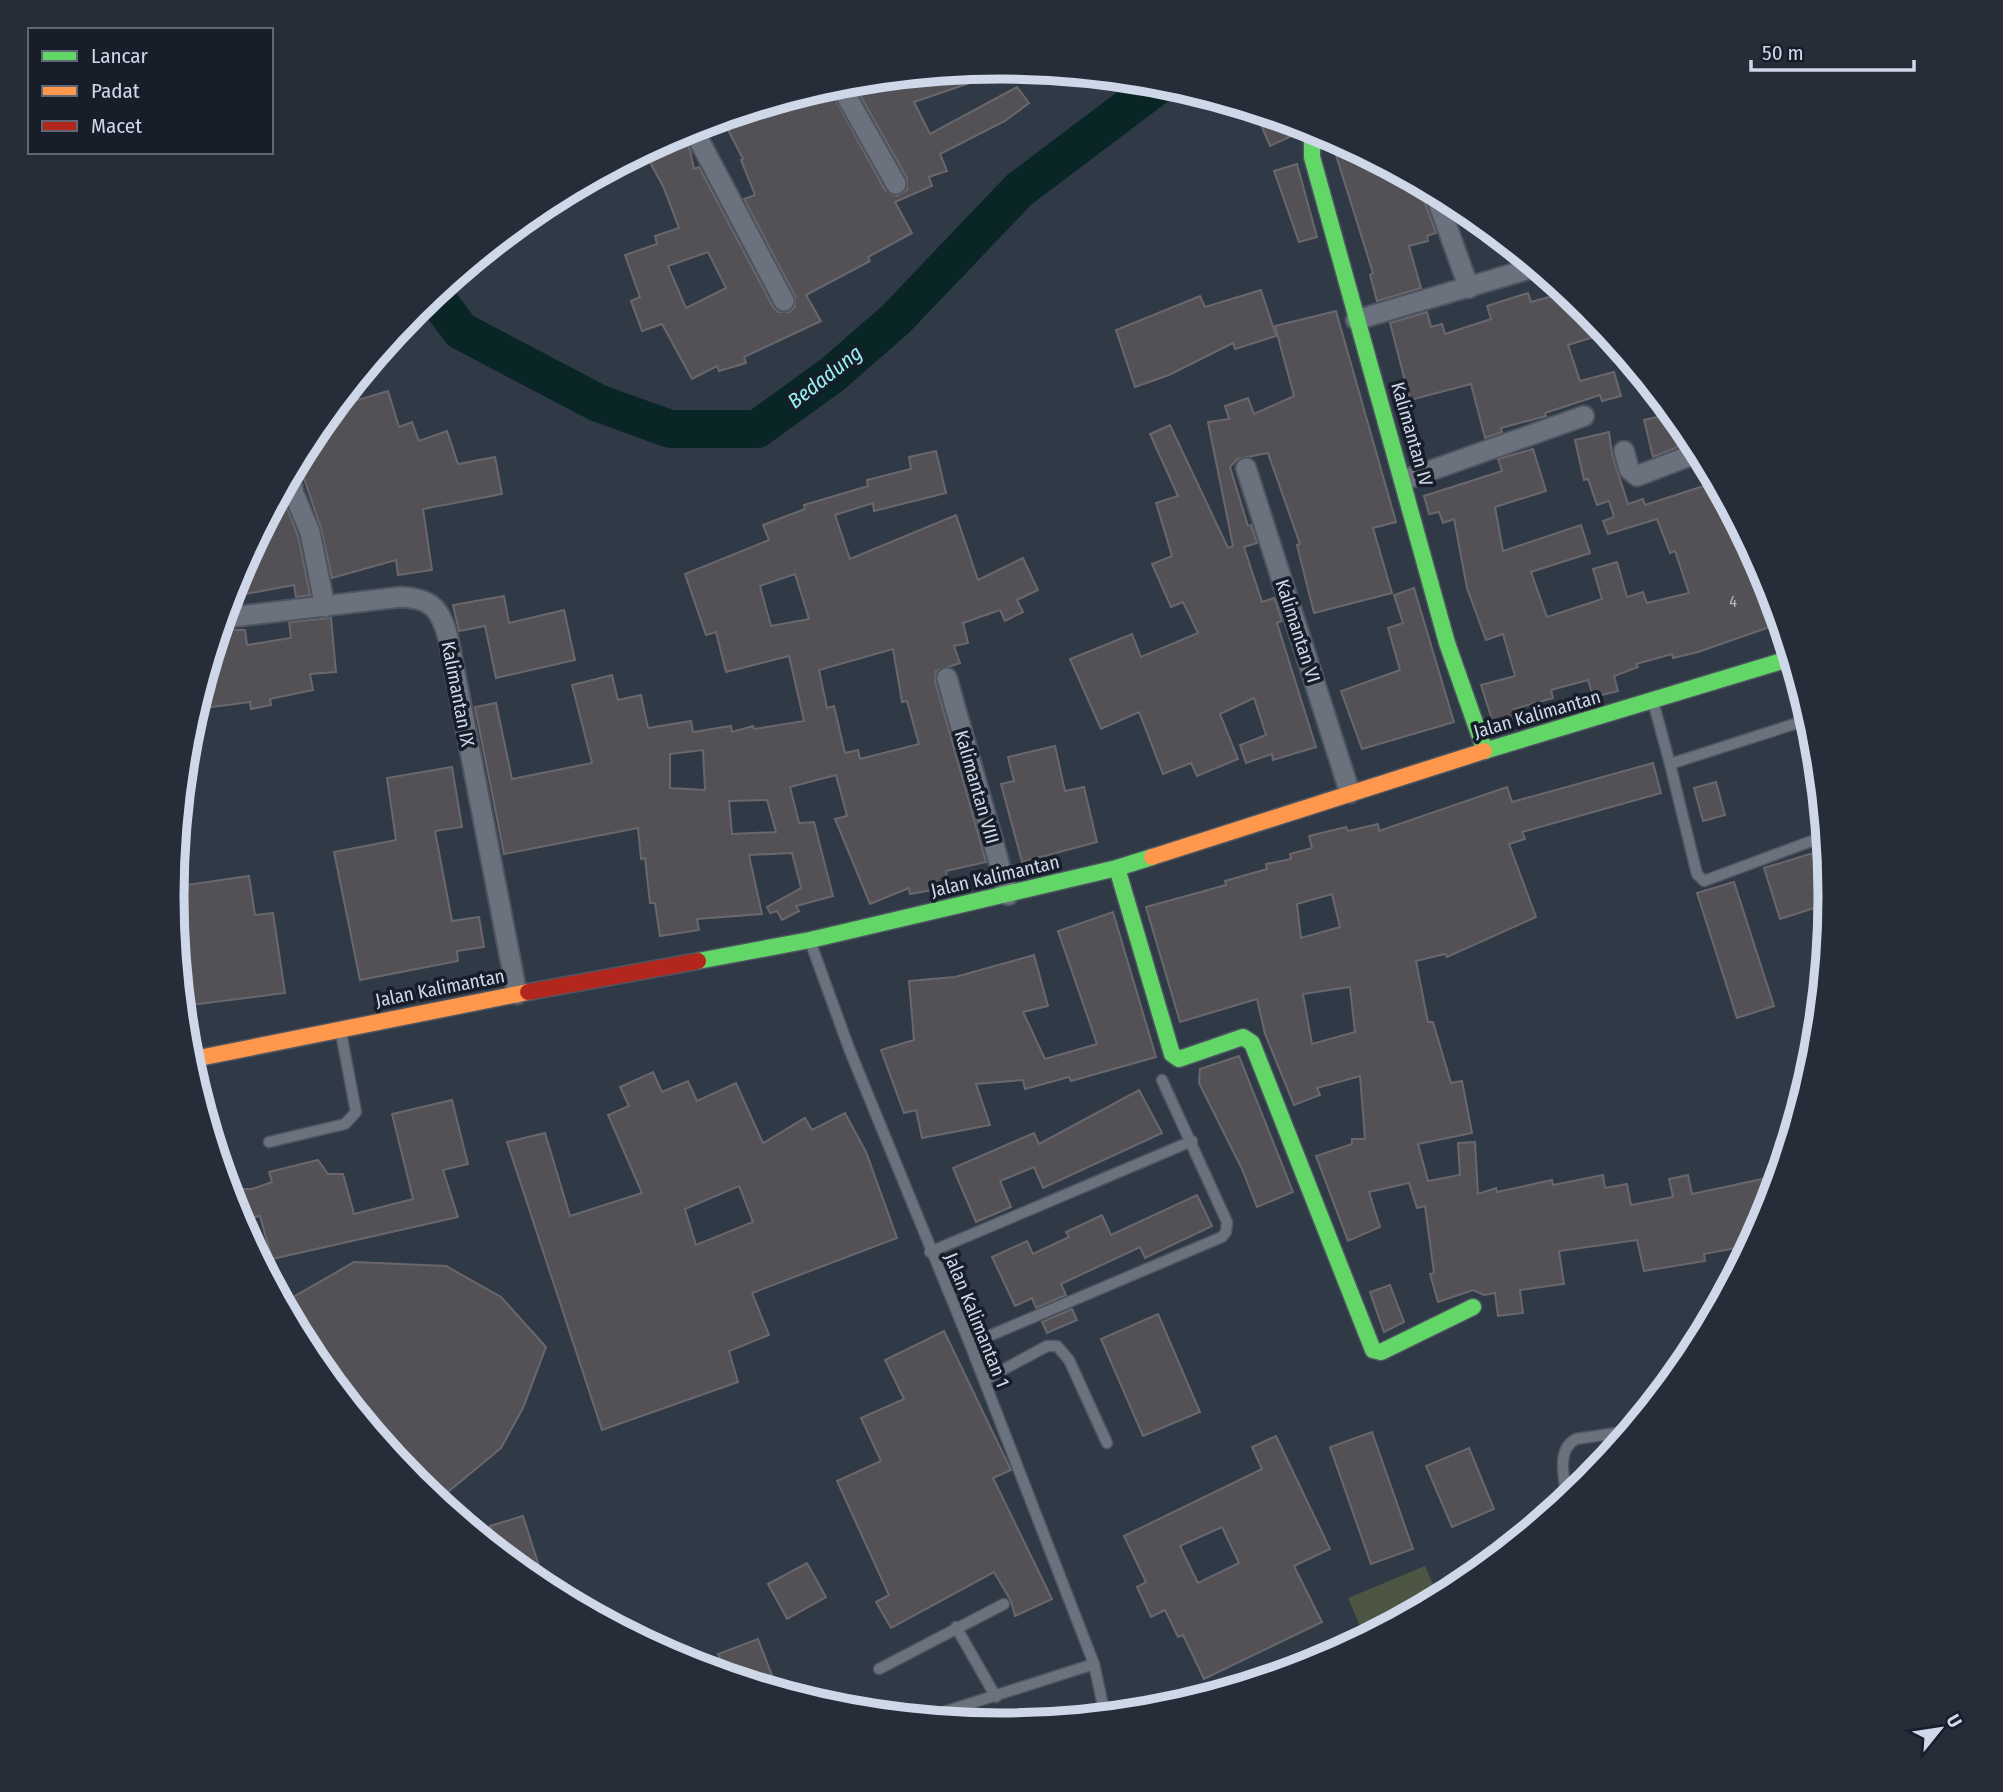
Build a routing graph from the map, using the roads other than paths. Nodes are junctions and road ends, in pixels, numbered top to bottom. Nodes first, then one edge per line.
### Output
1 (845, 94) edge
2 (698, 138) edge
3 (1312, 140) edge
4 (896, 184) dead end
5 (1439, 206) edge
6 (1526, 270) edge
7 (1469, 288) junction
8 (784, 301) dead end
9 (1356, 320) junction
10 (1584, 416) dead end
11 (1624, 451) dead end
12 (1690, 457) edge
13 (1246, 468) dead end
14 (1404, 480) junction
15 (293, 489) edge
16 (325, 607) junction
17 (234, 617) edge
18 (1784, 661) edge
19 (947, 678) dead end
20 (1654, 702) junction
21 (1800, 722) edge
22 (1485, 751) junction
23 (1670, 764) junction
24 (1350, 793) junction
25 (1817, 839) edge
26 (1117, 867) junction
27 (1008, 895) junction
28 (810, 940) junction
29 (517, 994) junction
30 (341, 1029) junction
31 (201, 1058) edge
32 (1162, 1080) dead end
33 (269, 1142) dead end
34 (1192, 1142) junction
35 (930, 1252) junction
36 (1474, 1307) dead end
37 (970, 1345) junction
38 (984, 1380) junction
39 (1618, 1433) edge
40 (1108, 1443) dead end
41 (1566, 1486) edge
42 (1004, 1604) dead end
43 (956, 1627) junction
44 (1094, 1664) junction
45 (879, 1669) dead end
46 (996, 1698) junction
47 (1104, 1707) edge
48 (947, 1712) edge

1 - 4 street
2 - 8 street
3 - 9 main road, Kalimantan IV
5 - 7 street
6 - 7 street
7 - 9 street
9 - 14 main road, Kalimantan IV
10 - 14 street
11 - 12 street
13 - 24 street, Kalimantan VI
14 - 22 main road, Kalimantan IV
15 - 16 street
16 - 17 street, Kalimantan IX
16 - 29 street, Kalimantan IX
18 - 20 main road, Jalan Kalimantan
19 - 27 street, Kalimantan VIII
20 - 22 main road, Jalan Kalimantan
20 - 23 lane
21 - 23 lane
22 - 24 main road, Jalan Kalimantan
23 - 25 lane
24 - 26 main road, Jalan Kalimantan
26 - 27 main road, Jalan Kalimantan
26 - 36 main road
27 - 28 main road, Jalan Kalimantan
28 - 29 main road, Jalan Kalimantan
28 - 35 lane, Jalan Kalimantan 1
29 - 30 main road, Jalan Kalimantan
30 - 31 main road, Jalan Kalimantan
30 - 33 lane
32 - 34 lane
34 - 35 lane
34 - 37 lane
35 - 37 lane, Jalan Kalimantan 1
37 - 38 lane, Jalan Kalimantan 1
38 - 40 lane
38 - 44 lane, Jalan Kalimantan 1
39 - 41 lane
42 - 43 lane
43 - 45 lane
43 - 46 lane
44 - 46 lane
44 - 47 lane, Jalan Kalimantan 1
46 - 48 lane

